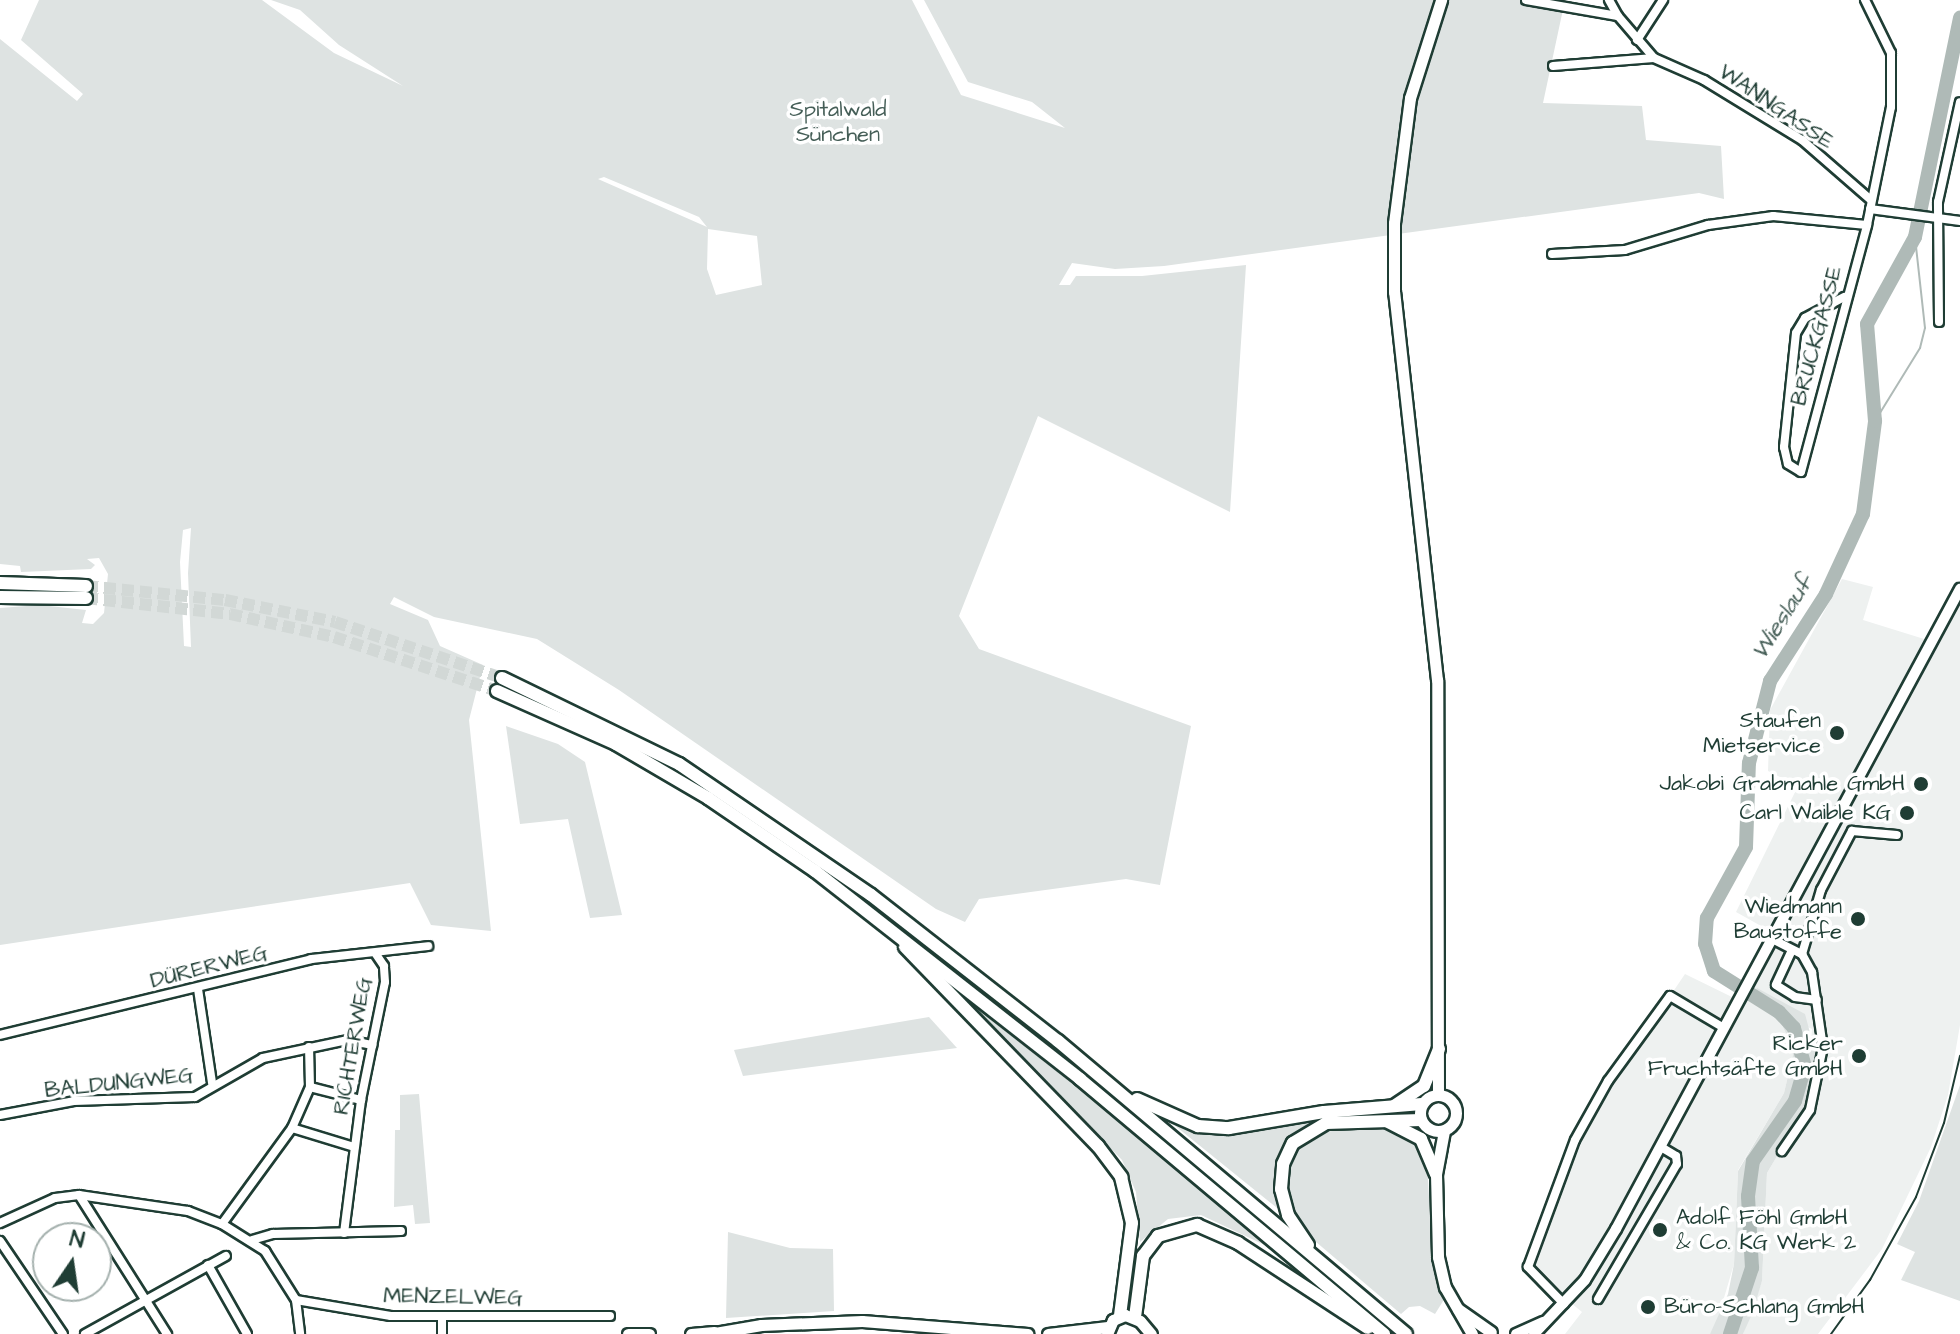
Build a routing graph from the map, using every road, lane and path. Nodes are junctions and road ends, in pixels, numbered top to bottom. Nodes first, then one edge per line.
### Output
1 (1441, 0) edge
2 (1526, 0) edge
3 (1609, 0) edge
4 (1663, 0) edge
5 (1865, 0) edge
6 (1618, 16) junction
7 (1637, 40) junction
8 (1654, 58) junction
9 (1553, 66) dead end
10 (1960, 102) edge
11 (1870, 204) junction
12 (1936, 218) junction
13 (1960, 221) edge
14 (1867, 225) junction
15 (1552, 254) dead end
16 (1844, 297) junction
17 (1939, 322) dead end
18 (0, 583) edge
19 (1960, 589) edge
20 (0, 597) edge
21 (502, 678) tunnel mouth
22 (497, 691) tunnel mouth
23 (1897, 835) dead end
24 (889, 926) junction
25 (1772, 939) junction
26 (428, 946) dead end
27 (1792, 950) junction
28 (376, 954) junction
29 (1802, 954) junction
30 (198, 989) junction
31 (1817, 1000) junction
32 (1724, 1028) junction
33 (0, 1035) edge
34 (372, 1045) junction
35 (309, 1047) junction
36 (1439, 1049) junction
37 (1100, 1078) junction
38 (212, 1083) junction
39 (310, 1087) junction
40 (1438, 1095) junction
41 (361, 1100) junction
42 (1422, 1104) junction
43 (0, 1115) edge
44 (1377, 1115) junction
45 (1425, 1125) junction
46 (292, 1128) junction
47 (1444, 1131) junction
48 (354, 1147) junction
49 (1661, 1147) junction
50 (1782, 1151) dead end
51 (1438, 1154) junction
52 (1436, 1174) junction
53 (79, 1195) junction
54 (0, 1223) edge
55 (222, 1224) junction
56 (401, 1231) dead end
57 (344, 1233) junction
58 (252, 1240) junction
59 (0, 1241) edge
60 (1314, 1254) junction
61 (226, 1256) dead end
62 (208, 1265) junction
63 (1340, 1295) junction
64 (147, 1299) junction
65 (1598, 1299) dead end
66 (296, 1300) junction
67 (1564, 1304) junction
68 (1455, 1306) junction
69 (610, 1316) dead end
70 (1120, 1316) junction
71 (442, 1317) junction
72 (1135, 1317) junction
73 (1543, 1322) junction
74 (1107, 1331) edge
75 (714, 1333) edge
76 (1148, 1333) edge
77 (1493, 1333) edge
78 (63, 1334) edge
79 (85, 1334) edge
80 (167, 1334) edge
81 (247, 1334) edge
82 (300, 1334) edge
83 (442, 1334) edge
84 (628, 1334) edge
85 (649, 1334) edge
86 (691, 1334) edge
87 (1027, 1334) edge
88 (1048, 1334) edge
89 (1377, 1334) edge
90 (1384, 1334) edge
91 (1406, 1334) edge
92 (1472, 1334) edge
93 (1516, 1334) edge
94 (1534, 1334) edge

1 - 36 main road
2 - 6 street
3 - 6 street, WANNGASSE
4 - 7 street
5 - 11 street, BRUCKGASSE
6 - 7 street, WANNGASSE
7 - 8 street, WANNGASSE
8 - 9 street, WANNGASSE
8 - 11 street, WANNGASSE
10 - 12 street
11 - 12 street
11 - 14 street, BRUCKGASSE
12 - 13 street
12 - 17 street
14 - 15 street
14 - 16 street, BRUCKGASSE
16 - 16 street, BRUCKGASSE
18 - 20 highway
19 - 25 street
21 - 37 highway
22 - 24 highway
23 - 29 street
24 - 63 highway
24 - 70 highway
25 - 27 street
25 - 32 street
26 - 28 street, DÜRERWEG
27 - 29 street
27 - 31 street
28 - 30 street, DÜRERWEG
28 - 34 street, RICHTERWEG
29 - 31 street
30 - 33 street, DÜRERWEG
30 - 38 street
31 - 50 street
32 - 49 street
32 - 67 street
34 - 35 street, BALDUNGWEG
34 - 41 street, RICHTERWEG
35 - 38 street, BALDUNGWEG
35 - 39 street
36 - 40 main road
36 - 44 highway
37 - 44 highway
37 - 60 highway
38 - 43 street, BALDUNGWEG
39 - 41 street
39 - 46 street
40 - 42 main road
40 - 47 main road
41 - 48 street, RICHTERWEG
42 - 44 highway
42 - 45 main road
44 - 45 highway
44 - 52 highway
44 - 60 highway
45 - 47 main road
45 - 51 main road
46 - 48 street, RICHTERWEG
46 - 55 street
47 - 51 main road
48 - 57 street, RICHTERWEG
49 - 65 street
49 - 67 street
51 - 52 main road
52 - 68 main road
53 - 54 street
53 - 55 street
53 - 64 street
55 - 58 street
56 - 57 street
57 - 58 street
58 - 66 street
59 - 78 street
60 - 63 highway
61 - 62 street
62 - 64 street
62 - 81 street
63 - 72 highway
63 - 89 highway
63 - 90 highway
63 - 91 highway
64 - 79 street
64 - 80 street
66 - 71 street, MENZELWEG
66 - 82 street
67 - 73 street
68 - 77 main road
68 - 92 main road
69 - 71 street, MENZELWEG
70 - 72 main road
70 - 74 main road
71 - 83 street
72 - 76 main road
73 - 93 street
73 - 94 street
74 - 88 main road
75 - 86 main road
75 - 87 main road
84 - 85 main road

